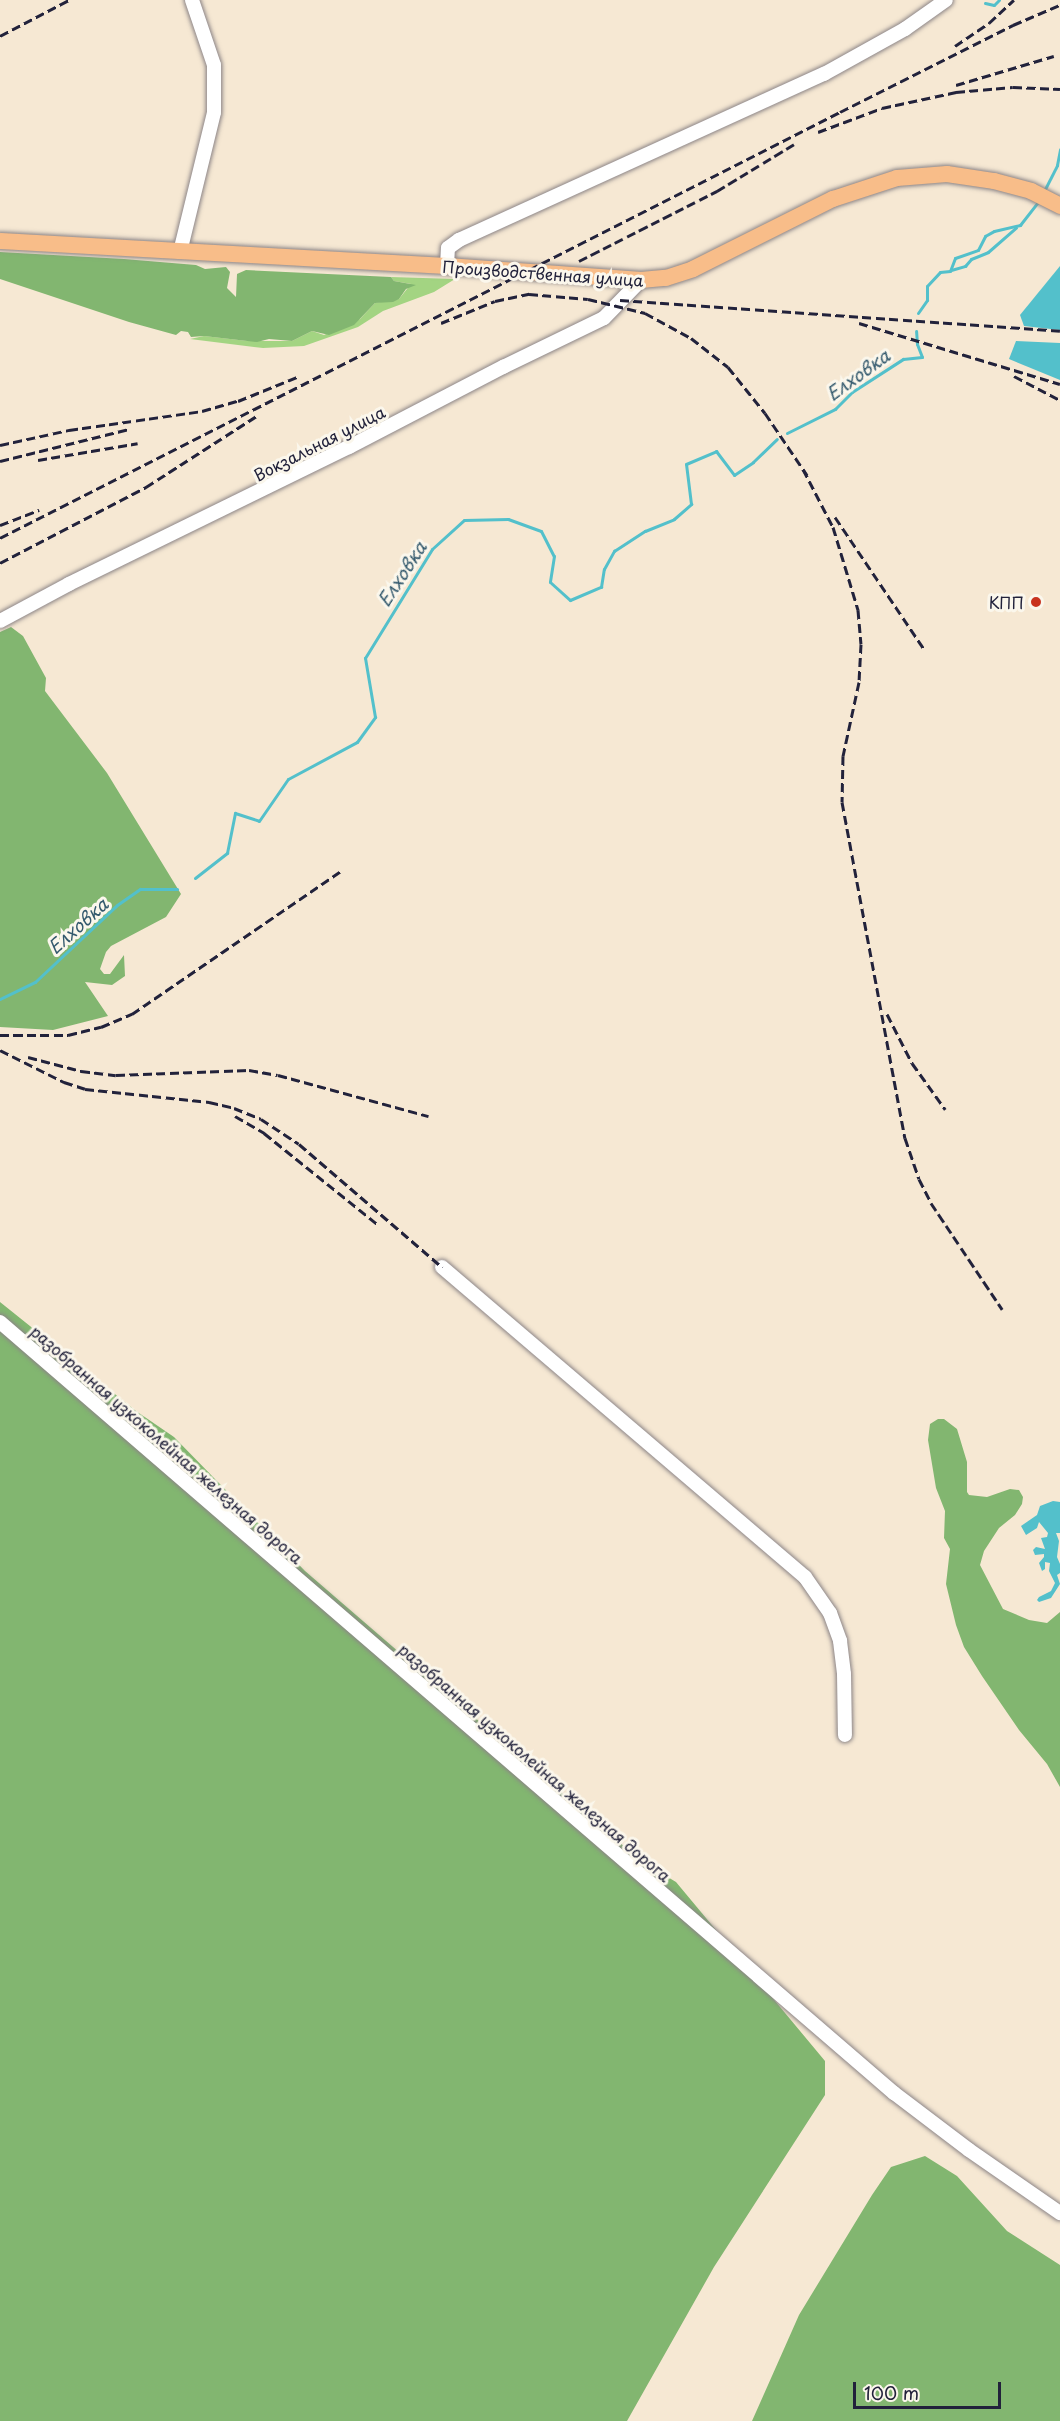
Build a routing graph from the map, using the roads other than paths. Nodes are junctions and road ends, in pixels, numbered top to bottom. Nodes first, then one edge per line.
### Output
1 (192, 0) edge
2 (946, 0) edge
3 (1056, 204) edge
4 (0, 241) edge
5 (180, 252) junction
6 (447, 266) junction
7 (641, 280) junction
8 (0, 621) edge
9 (442, 1266) dead end
10 (0, 1322) edge
11 (845, 1735) dead end
12 (1060, 2212) edge

1 - 5 street
2 - 6 street
3 - 7 main road, Производственная улица
4 - 5 main road, Производственная улица
5 - 6 main road, Производственная улица
6 - 7 main road, Производственная улица
7 - 8 street, Вокзальная улица
9 - 11 street
10 - 12 street, разобранная узкоколейная железная дорога

